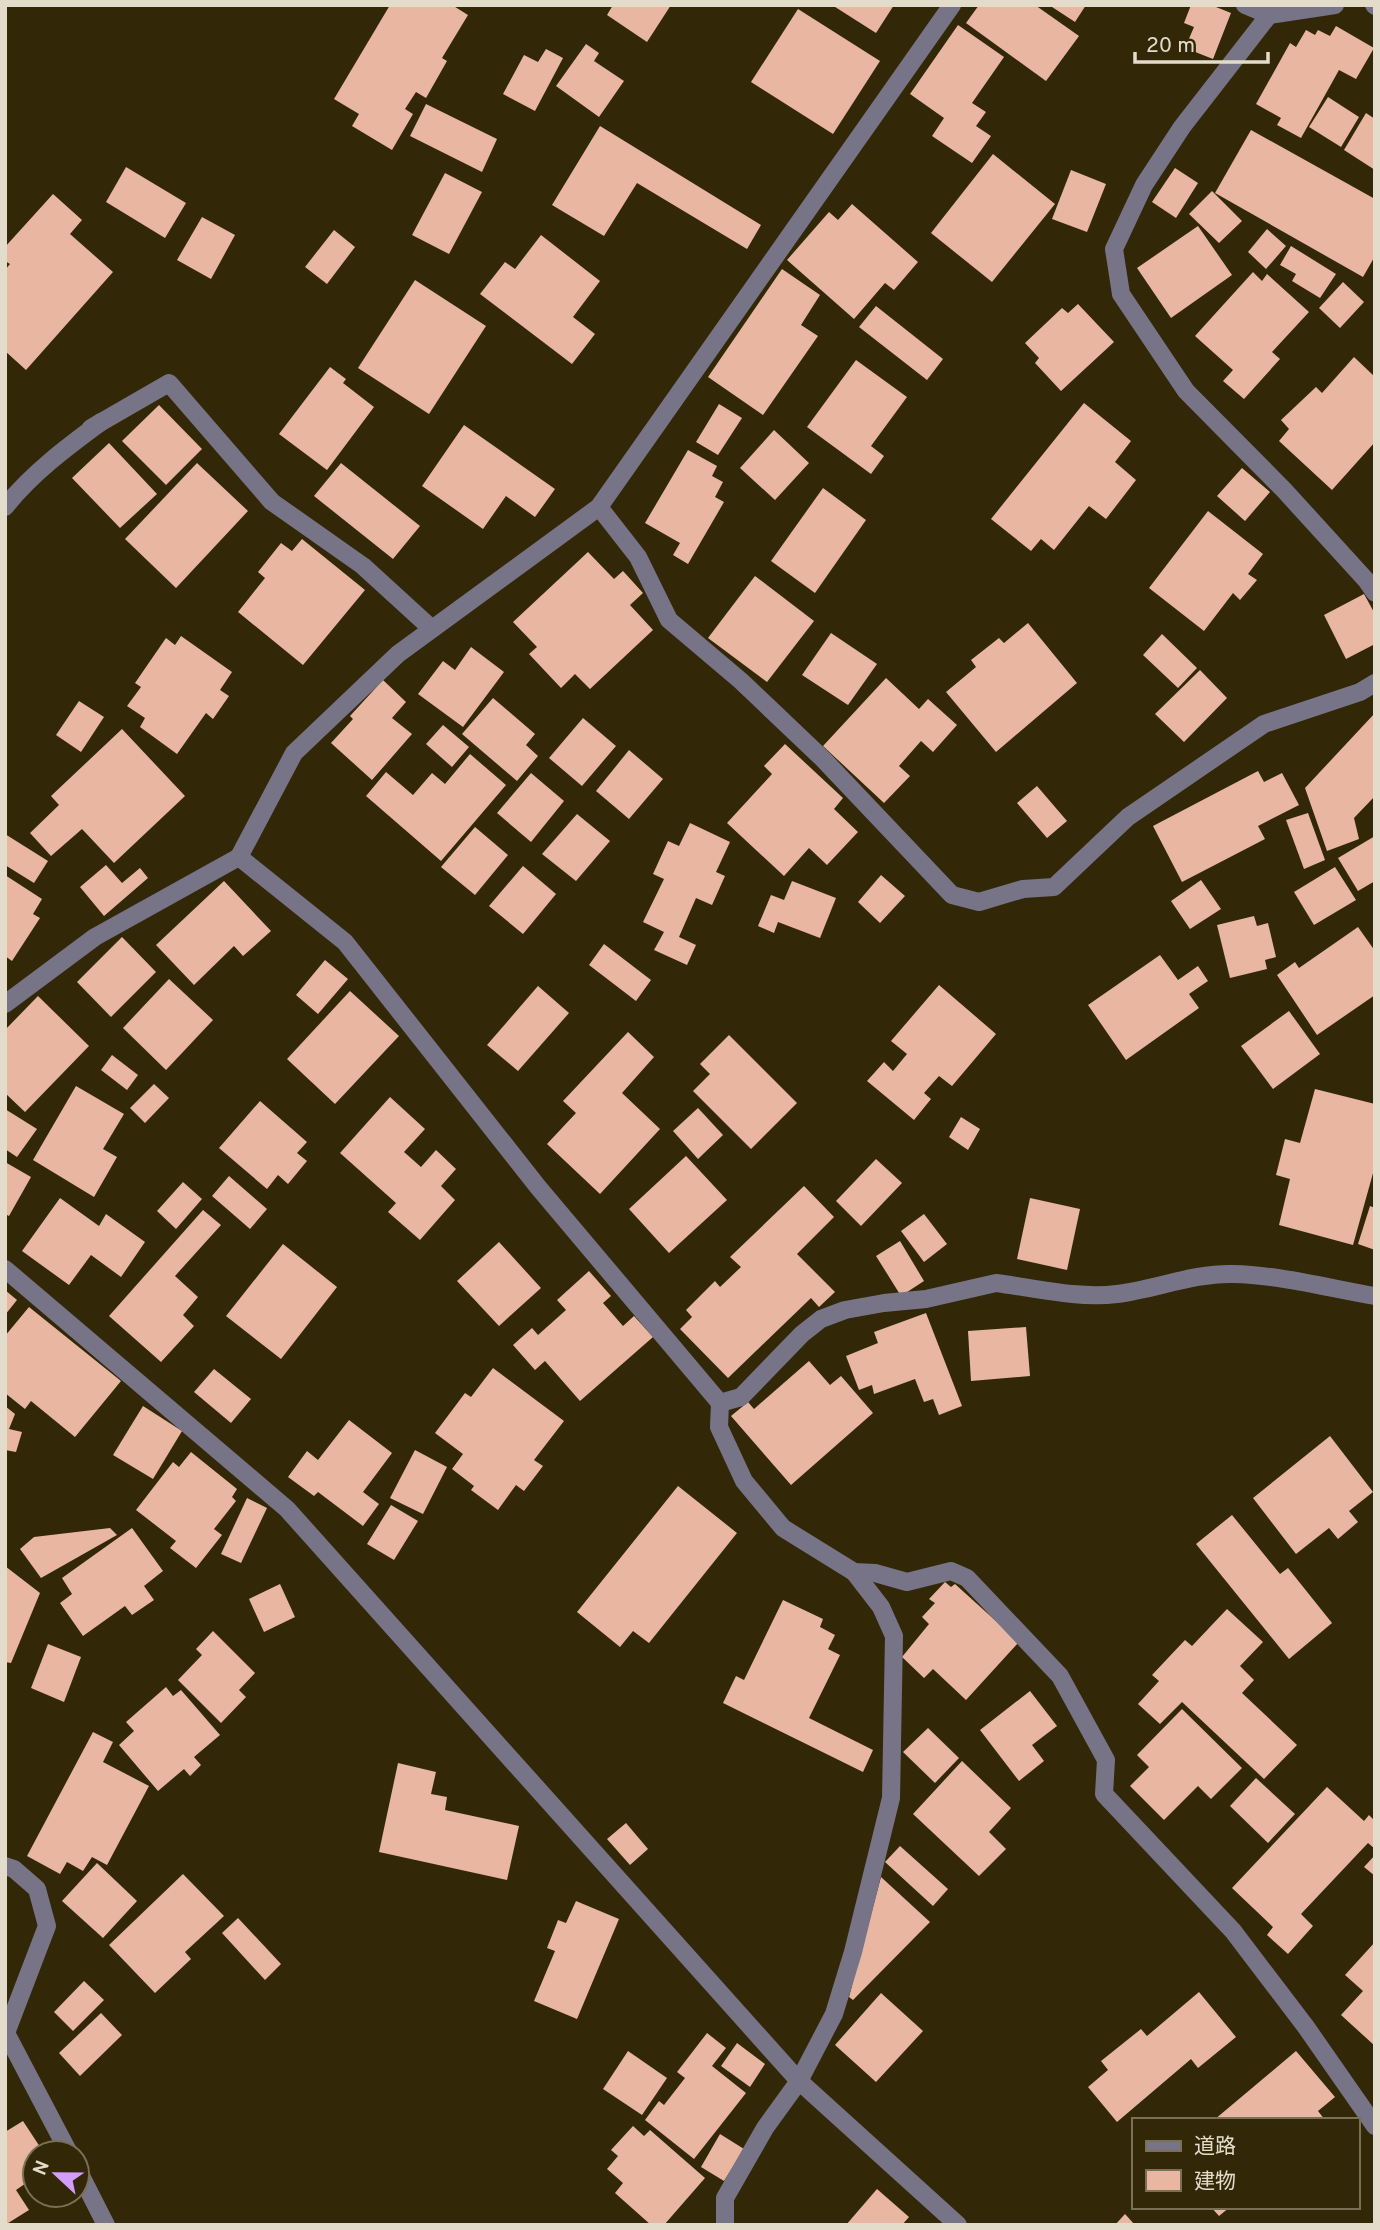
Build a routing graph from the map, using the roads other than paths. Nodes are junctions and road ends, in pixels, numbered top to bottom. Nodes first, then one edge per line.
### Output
1 (952, 5) edge
2 (1245, 5) edge
3 (1335, 5) edge
4 (1269, 15) junction
5 (5, 507) edge
6 (599, 507) junction
7 (1375, 593) edge
8 (432, 629) junction
9 (1375, 683) edge
10 (239, 857) junction
11 (5, 1004) edge
12 (5, 1269) edge
13 (1375, 1296) edge
14 (720, 1403) junction
15 (854, 1572) junction
16 (5, 1866) edge
17 (799, 2081) junction
18 (1375, 2126) edge
19 (62, 2139) edge
20 (91, 2196) edge
21 (106, 2225) edge
22 (725, 2225) edge
23 (958, 2225) edge

1 - 6 street
2 - 4 street
3 - 4 street
4 - 7 street
5 - 8 street
6 - 8 street
6 - 9 street
8 - 10 street
10 - 11 street
10 - 14 street
12 - 17 street
13 - 14 street
14 - 15 street
15 - 17 street
15 - 18 street
16 - 19 street
17 - 22 street
17 - 23 street
20 - 21 street

